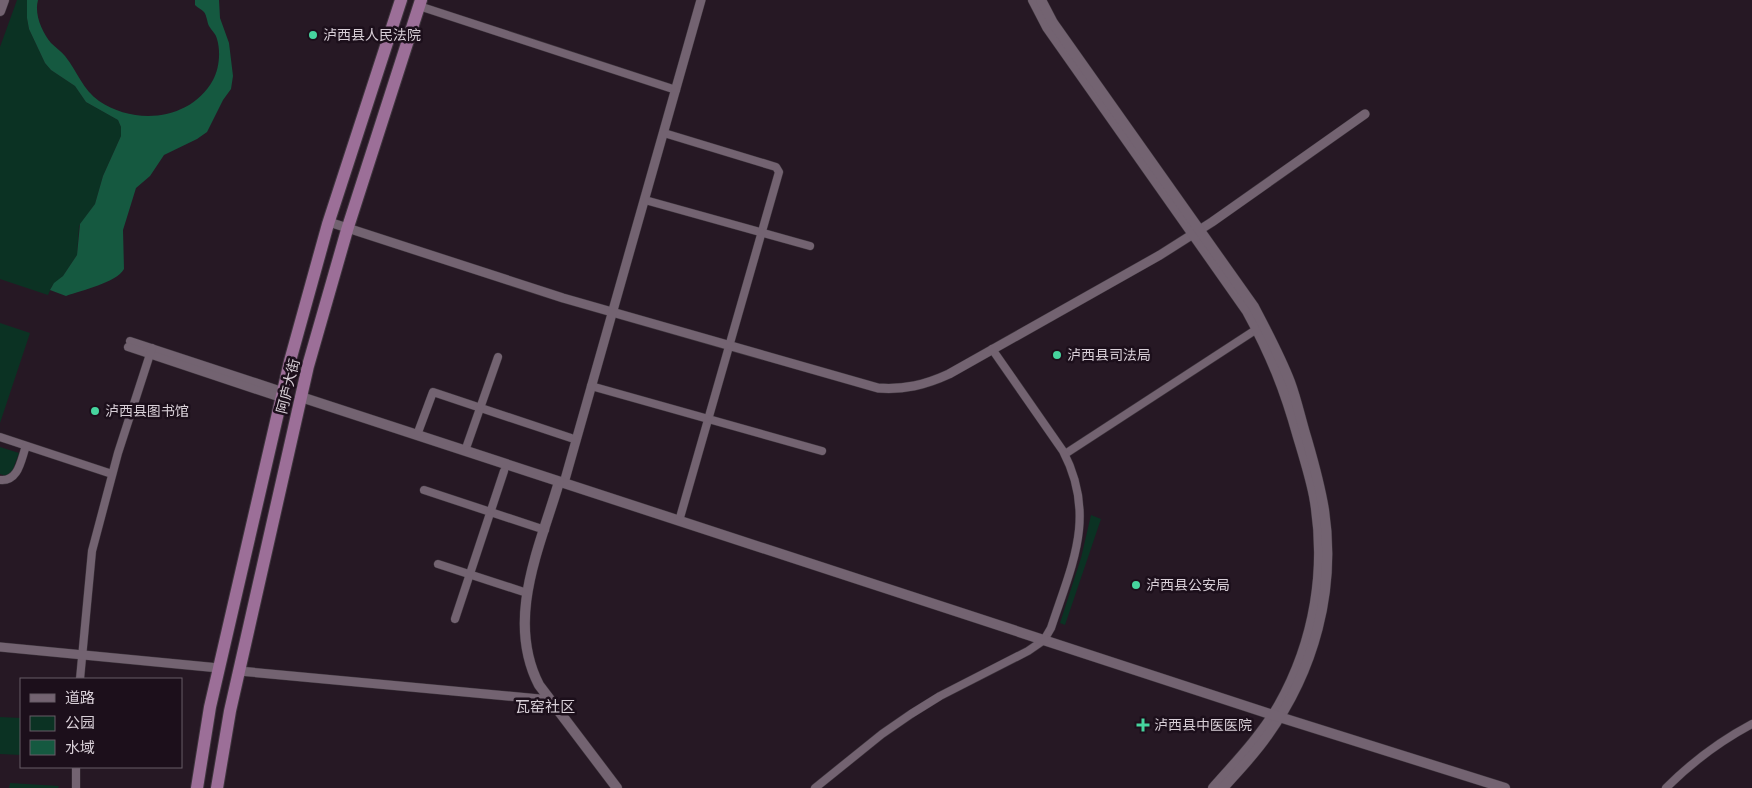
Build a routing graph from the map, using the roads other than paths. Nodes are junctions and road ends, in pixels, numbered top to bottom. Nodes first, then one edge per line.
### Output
1 (4, 0) edge
2 (401, 0) edge
3 (696, 0) edge
4 (701, 0) edge
5 (1033, 0) edge
6 (1041, 0) edge
7 (420, 3) edge
8 (0, 11) edge
9 (674, 89) junction
10 (1365, 114) dead end
11 (664, 133) junction
12 (645, 200) junction
13 (329, 222) junction
14 (348, 228) junction
15 (762, 232) junction
16 (1196, 232) junction
17 (810, 246) dead end
18 (610, 312) junction
19 (1260, 327) junction
20 (129, 344) dead end
21 (730, 347) junction
22 (992, 349) junction
23 (151, 351) junction
24 (498, 357) dead end
25 (591, 386) junction
26 (281, 394) junction
27 (300, 400) junction
28 (480, 408) junction
29 (709, 419) junction
30 (417, 435) junction
31 (0, 437) edge
32 (572, 438) junction
33 (26, 446) junction
34 (822, 450) dead end
35 (465, 451) junction
36 (1065, 454) junction
37 (504, 471) junction
38 (112, 474) junction
39 (0, 480) edge
40 (561, 486) junction
41 (424, 490) dead end
42 (490, 512) junction
43 (679, 521) junction
44 (545, 530) junction
45 (438, 564) dead end
46 (470, 574) junction
47 (527, 593) junction
48 (456, 619) dead end
49 (1041, 642) junction
50 (0, 647) edge
51 (82, 655) junction
52 (219, 668) junction
53 (239, 670) junction
54 (80, 678) edge
55 (550, 700) junction
56 (1275, 719) junction
57 (1752, 724) edge
58 (76, 768) edge
59 (76, 788) edge
60 (197, 788) edge
61 (217, 788) edge
62 (617, 788) edge
63 (623, 788) edge
64 (815, 788) edge
65 (1213, 788) edge
66 (1223, 788) edge
67 (1484, 788) edge
68 (1505, 788) edge
69 (1666, 788) edge

1 - 8 main road
2 - 13 highway, 阿庐大街
3 - 9 street
4 - 9 street
5 - 16 main road
6 - 16 main road
7 - 9 street
7 - 14 highway, 阿庐大街
9 - 11 street
9 - 18 street
10 - 16 street
11 - 12 street
11 - 15 street
12 - 15 street
12 - 18 street
13 - 14 street
13 - 26 highway, 阿庐大街
14 - 18 street
14 - 27 highway, 阿庐大街
15 - 17 street
15 - 21 street
16 - 19 main road
16 - 22 street
18 - 21 street
18 - 25 street
18 - 32 street
19 - 36 street
19 - 56 main road
20 - 23 street
21 - 22 street
21 - 29 street
22 - 36 street
23 - 26 street
23 - 38 street
24 - 28 street
25 - 29 street
25 - 40 street
26 - 52 highway, 阿庐大街
27 - 30 main road
27 - 37 main road
27 - 53 highway, 阿庐大街
28 - 30 street
28 - 32 street
28 - 35 street
29 - 34 street
29 - 43 street
30 - 35 main road
31 - 33 street
32 - 40 street
33 - 38 street
33 - 39 street
35 - 40 main road
36 - 49 street
37 - 40 main road
37 - 42 street
38 - 51 street
40 - 43 main road
40 - 44 main road
40 - 49 main road
40 - 63 main road
41 - 42 street
42 - 44 street
42 - 46 street
43 - 49 main road
44 - 47 main road
45 - 46 street
46 - 47 street
46 - 48 street
47 - 55 main road
49 - 56 main road
49 - 64 street
50 - 51 street
51 - 52 street
51 - 54 street
52 - 60 highway, 阿庐大街
53 - 55 street
53 - 61 highway, 阿庐大街
55 - 62 main road
56 - 65 main road
56 - 66 main road
56 - 67 main road
56 - 68 main road
57 - 69 street
58 - 59 street

